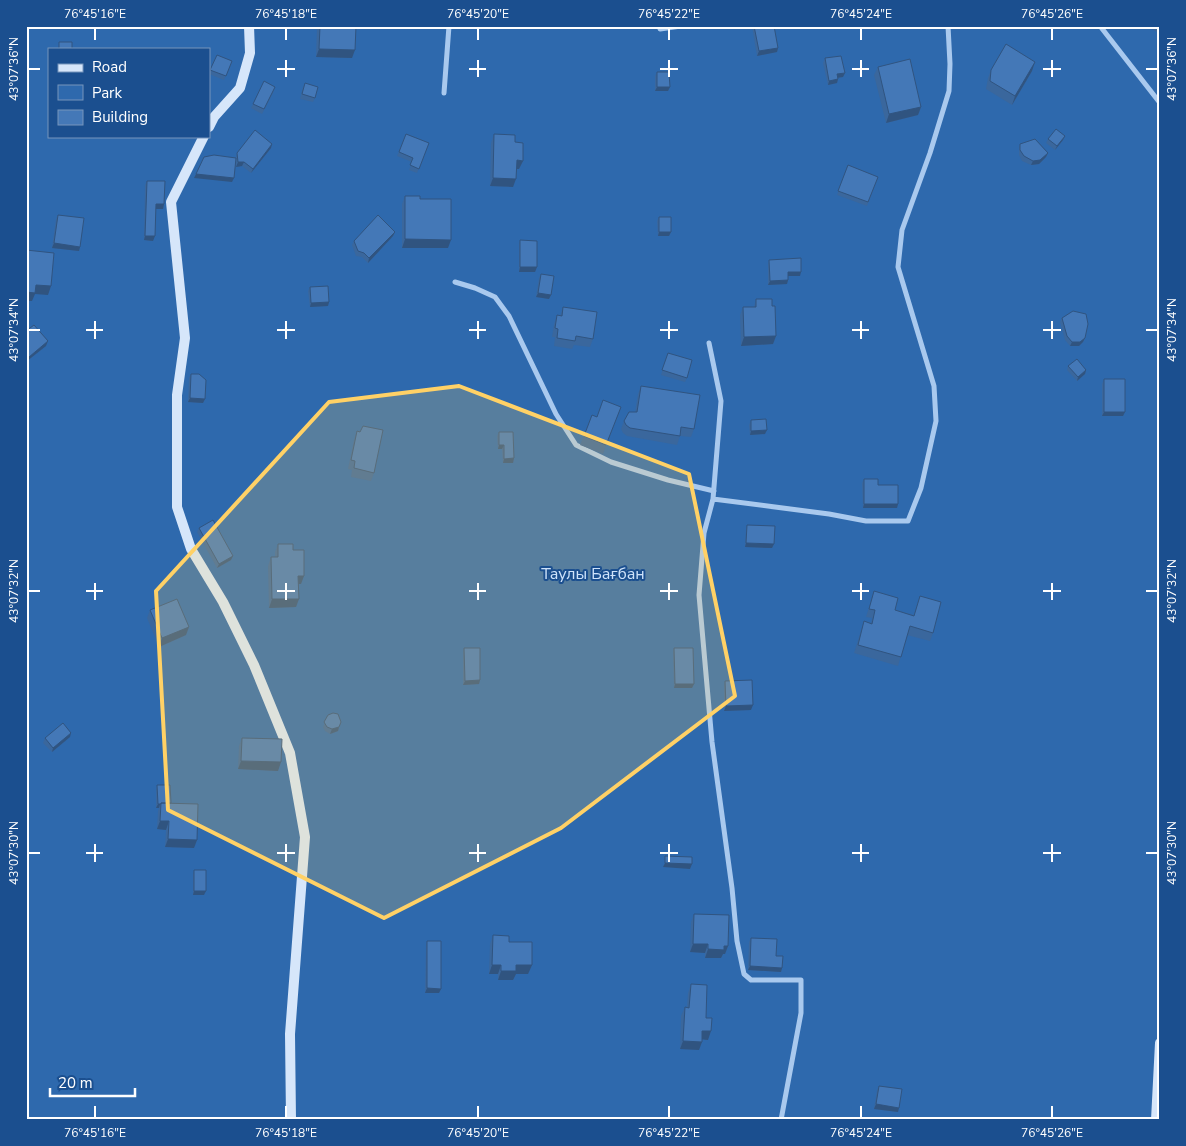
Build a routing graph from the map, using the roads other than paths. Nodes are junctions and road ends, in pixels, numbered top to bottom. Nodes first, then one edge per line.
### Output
1 (249, 26) edge
2 (448, 26) edge
3 (681, 26) edge
4 (948, 26) edge
5 (1100, 26) edge
6 (660, 29) dead end
7 (444, 93) dead end
8 (1160, 103) edge
9 (210, 125) edge
10 (203, 138) edge
11 (455, 282) dead end
12 (709, 343) dead end
13 (714, 491) junction
14 (713, 499) junction
15 (1160, 1043) edge
16 (291, 1120) edge
17 (781, 1120) edge
18 (1156, 1120) edge

1 - 9 street
2 - 7 street
3 - 6 street
4 - 14 street
5 - 8 street
10 - 16 street
11 - 13 street
12 - 13 street
13 - 14 street
14 - 17 street
15 - 18 street

